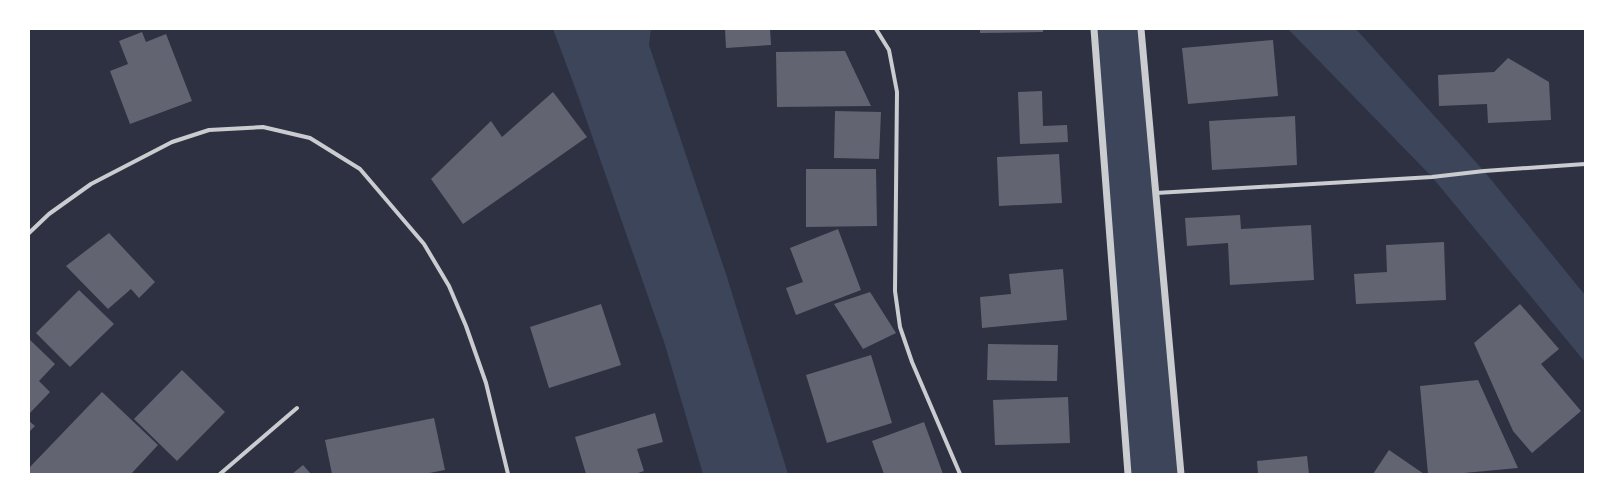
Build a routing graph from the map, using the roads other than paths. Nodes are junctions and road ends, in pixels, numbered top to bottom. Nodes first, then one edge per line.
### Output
1 (876, 29) edge
2 (1094, 29) edge
3 (1141, 29) edge
4 (1585, 164) edge
5 (1156, 193) junction
6 (29, 233) edge
7 (297, 408) dead end
8 (220, 474) edge
9 (508, 474) edge
10 (960, 474) edge
11 (1128, 474) edge
12 (1181, 474) edge

1 - 10 street
2 - 11 street
3 - 5 street
4 - 5 street
5 - 12 street
6 - 9 street
7 - 8 street

